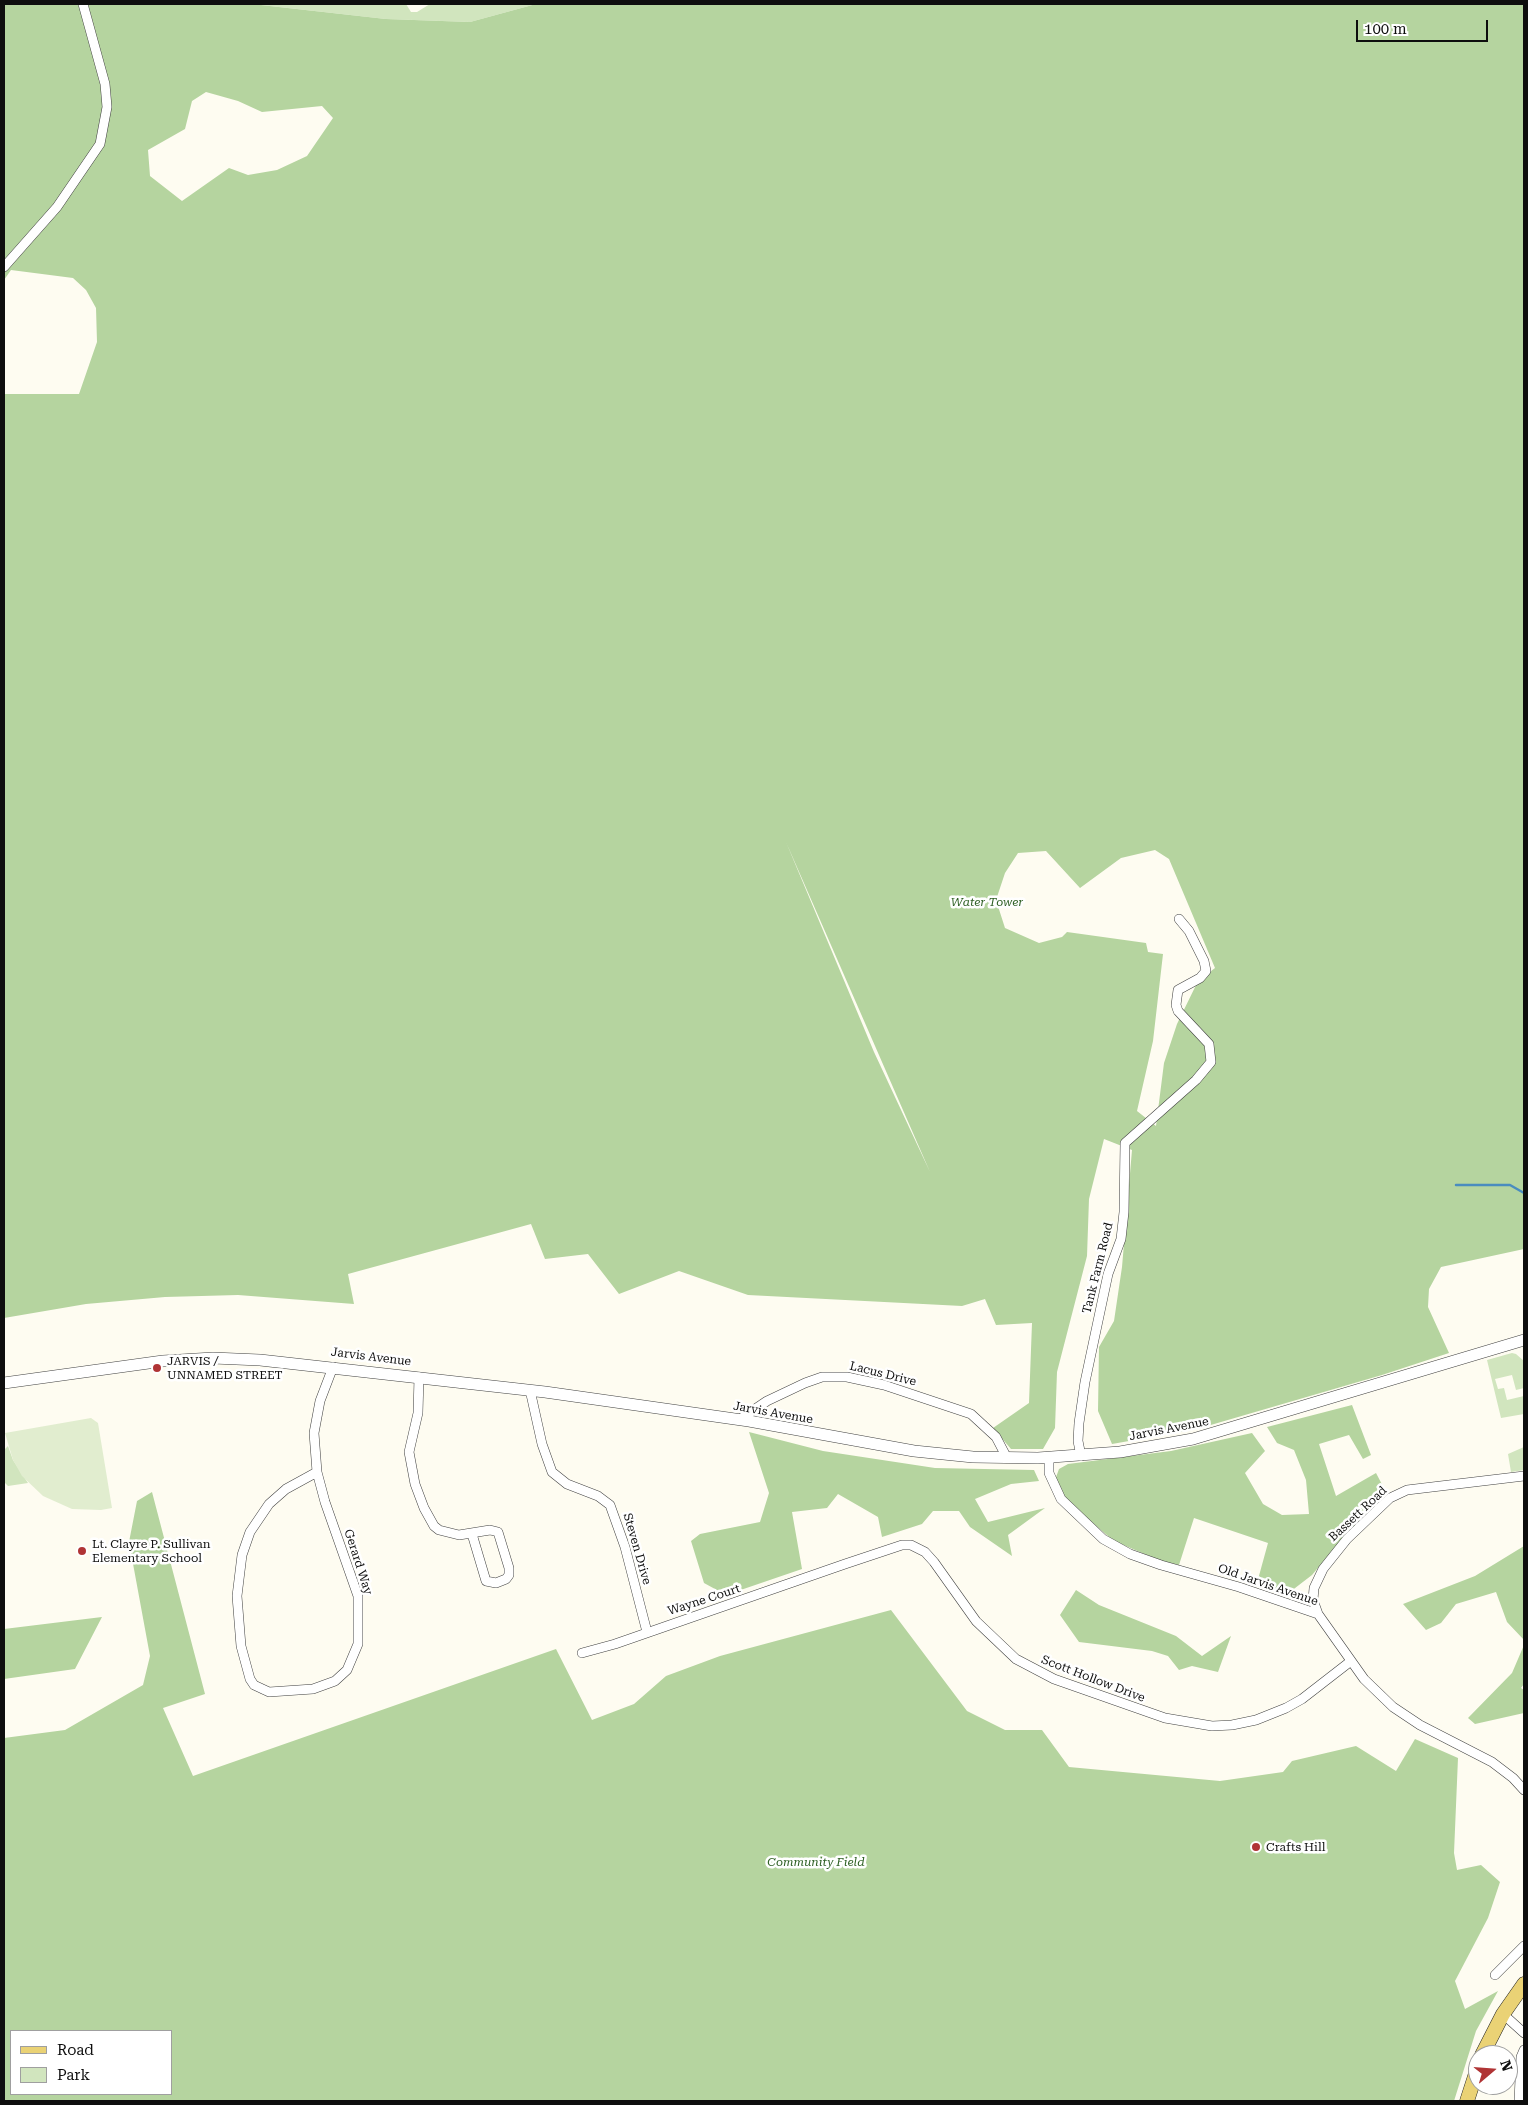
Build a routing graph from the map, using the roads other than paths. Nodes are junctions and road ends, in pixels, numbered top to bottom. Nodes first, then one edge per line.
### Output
1 (83, 4) edge
2 (4, 267) edge
3 (1178, 919) dead end
4 (1524, 1340) edge
5 (333, 1367) junction
6 (419, 1377) junction
7 (4, 1383) edge
8 (530, 1390) junction
9 (739, 1420) junction
10 (1081, 1456) junction
11 (1007, 1458) junction
12 (1049, 1458) junction
13 (317, 1472) junction
14 (1524, 1476) edge
15 (472, 1534) junction
16 (833, 1568) joint
17 (1318, 1614) junction
18 (646, 1632) junction
19 (582, 1653) dead end
20 (1351, 1660) junction
21 (1524, 1790) edge
22 (1524, 1946) edge
23 (1495, 1975) dead end
24 (1524, 1984) edge
25 (1503, 2014) junction
26 (1524, 2033) edge
27 (1487, 2045) edge
28 (1524, 2050) edge
29 (1519, 2101) edge

1 - 2 street
3 - 10 street, Tank Farm Road
4 - 10 street, Jarvis Avenue
5 - 6 street, Jarvis Avenue
5 - 7 street, Jarvis Avenue
5 - 13 street, Gerard Way
6 - 8 street, Jarvis Avenue
6 - 15 street
8 - 9 street, Jarvis Avenue
8 - 18 street, Steven Drive
9 - 11 street, Jarvis Avenue
9 - 11 street, Lacus Drive
10 - 12 street, Jarvis Avenue
11 - 12 street, Jarvis Avenue
12 - 17 street, Old Jarvis Avenue
13 - 13 street, Gerard Way
14 - 17 street, Bassett Road
15 - 15 street
16 - 18 street, Wayne Court
16 - 20 street, Scott Hollow Drive
17 - 20 street, Old Jarvis Avenue
18 - 19 street, Wayne Court
20 - 21 street, Old Jarvis Avenue
22 - 23 street
24 - 25 main road
25 - 26 street
25 - 27 main road
28 - 29 street

